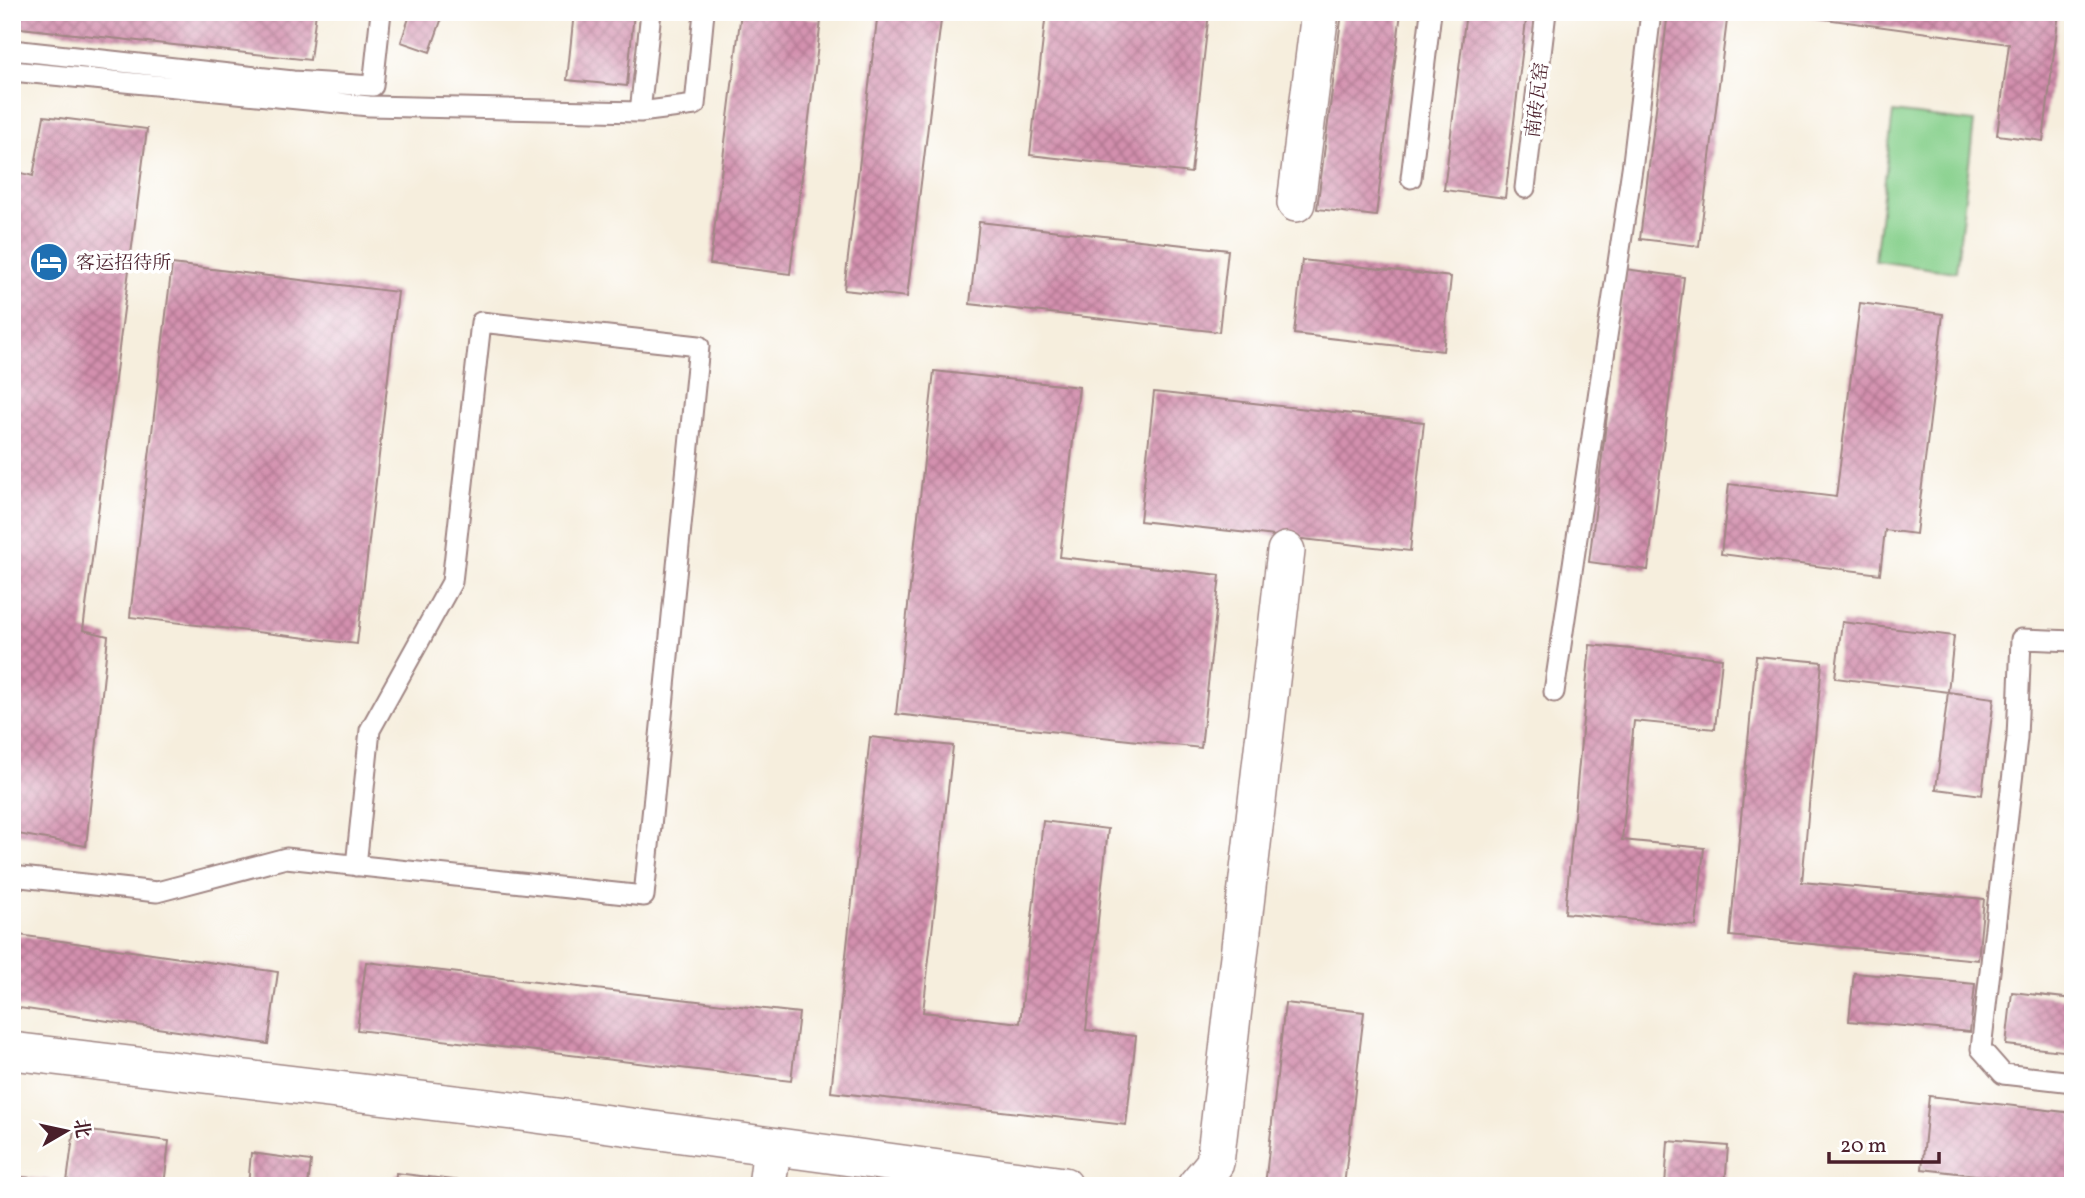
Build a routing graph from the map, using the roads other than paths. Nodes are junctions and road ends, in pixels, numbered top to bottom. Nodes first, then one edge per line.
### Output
1 (381, 12) edge
2 (651, 12) edge
3 (704, 12) edge
4 (1320, 12) edge
5 (1431, 12) edge
6 (1546, 12) edge
7 (1651, 12) edge
8 (12, 50) edge
9 (12, 71) edge
10 (640, 112) junction
11 (1411, 178) dead end
12 (1525, 188) dead end
13 (1296, 203) dead end
14 (1286, 551) dead end
15 (2073, 641) edge
16 (1554, 692) dead end
17 (356, 866) junction
18 (12, 876) edge
19 (12, 1051) edge
20 (2073, 1082) edge
21 (772, 1147) junction
22 (767, 1186) edge
23 (1064, 1186) edge
24 (1196, 1186) edge

1 - 8 lane
2 - 10 lane
3 - 10 lane
4 - 13 street
5 - 11 lane
6 - 12 lane, 南砖瓦窑
7 - 16 lane
9 - 10 lane
14 - 24 street
15 - 20 lane
17 - 17 lane
17 - 18 lane
19 - 21 street
21 - 22 street
21 - 23 street

